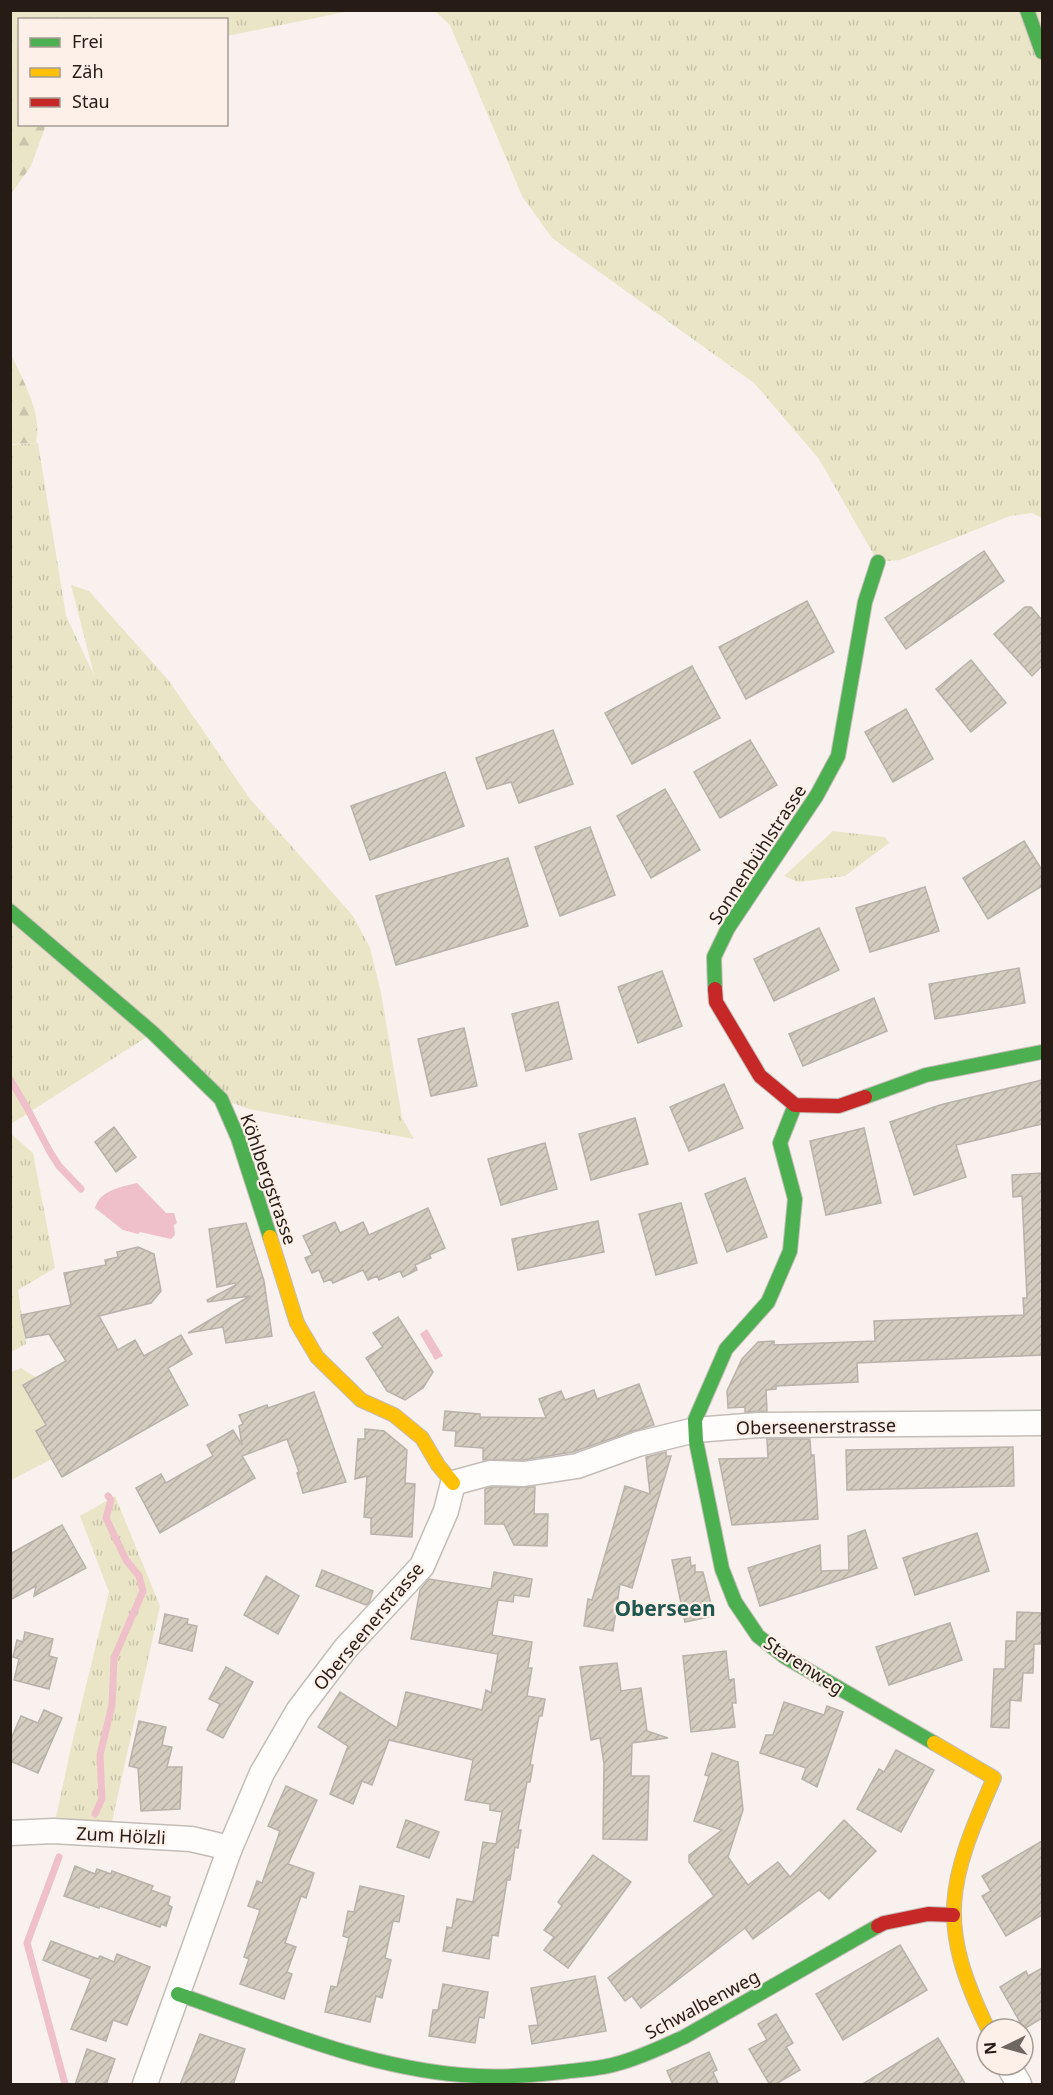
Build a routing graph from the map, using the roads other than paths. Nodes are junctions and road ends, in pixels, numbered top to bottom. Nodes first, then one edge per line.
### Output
1 (1027, 10) edge
2 (1042, 52) edge
3 (878, 562) dead end
4 (10, 911) edge
5 (1042, 1052) edge
6 (795, 1105) junction
7 (1042, 1422) edge
8 (695, 1430) junction
9 (453, 1483) junction
10 (10, 1833) edge
11 (230, 1848) junction
12 (953, 1915) junction
13 (178, 1994) junction
14 (982, 2017) edge
15 (145, 2085) edge

1 - 2 street
3 - 6 street, Sonnenbühlstrasse
4 - 9 street, Köhlbergstrasse
5 - 6 street
6 - 8 street, Starenweg
7 - 8 street, Oberseenerstrasse
8 - 9 street, Oberseenerstrasse
8 - 12 street, Starenweg
9 - 11 street, Oberseenerstrasse
10 - 11 street, Zum Hölzli
11 - 13 street, Oberseenerstrasse
12 - 13 street, Schwalbenweg
12 - 14 street, Starenweg
13 - 15 street, Oberseenerstrasse

